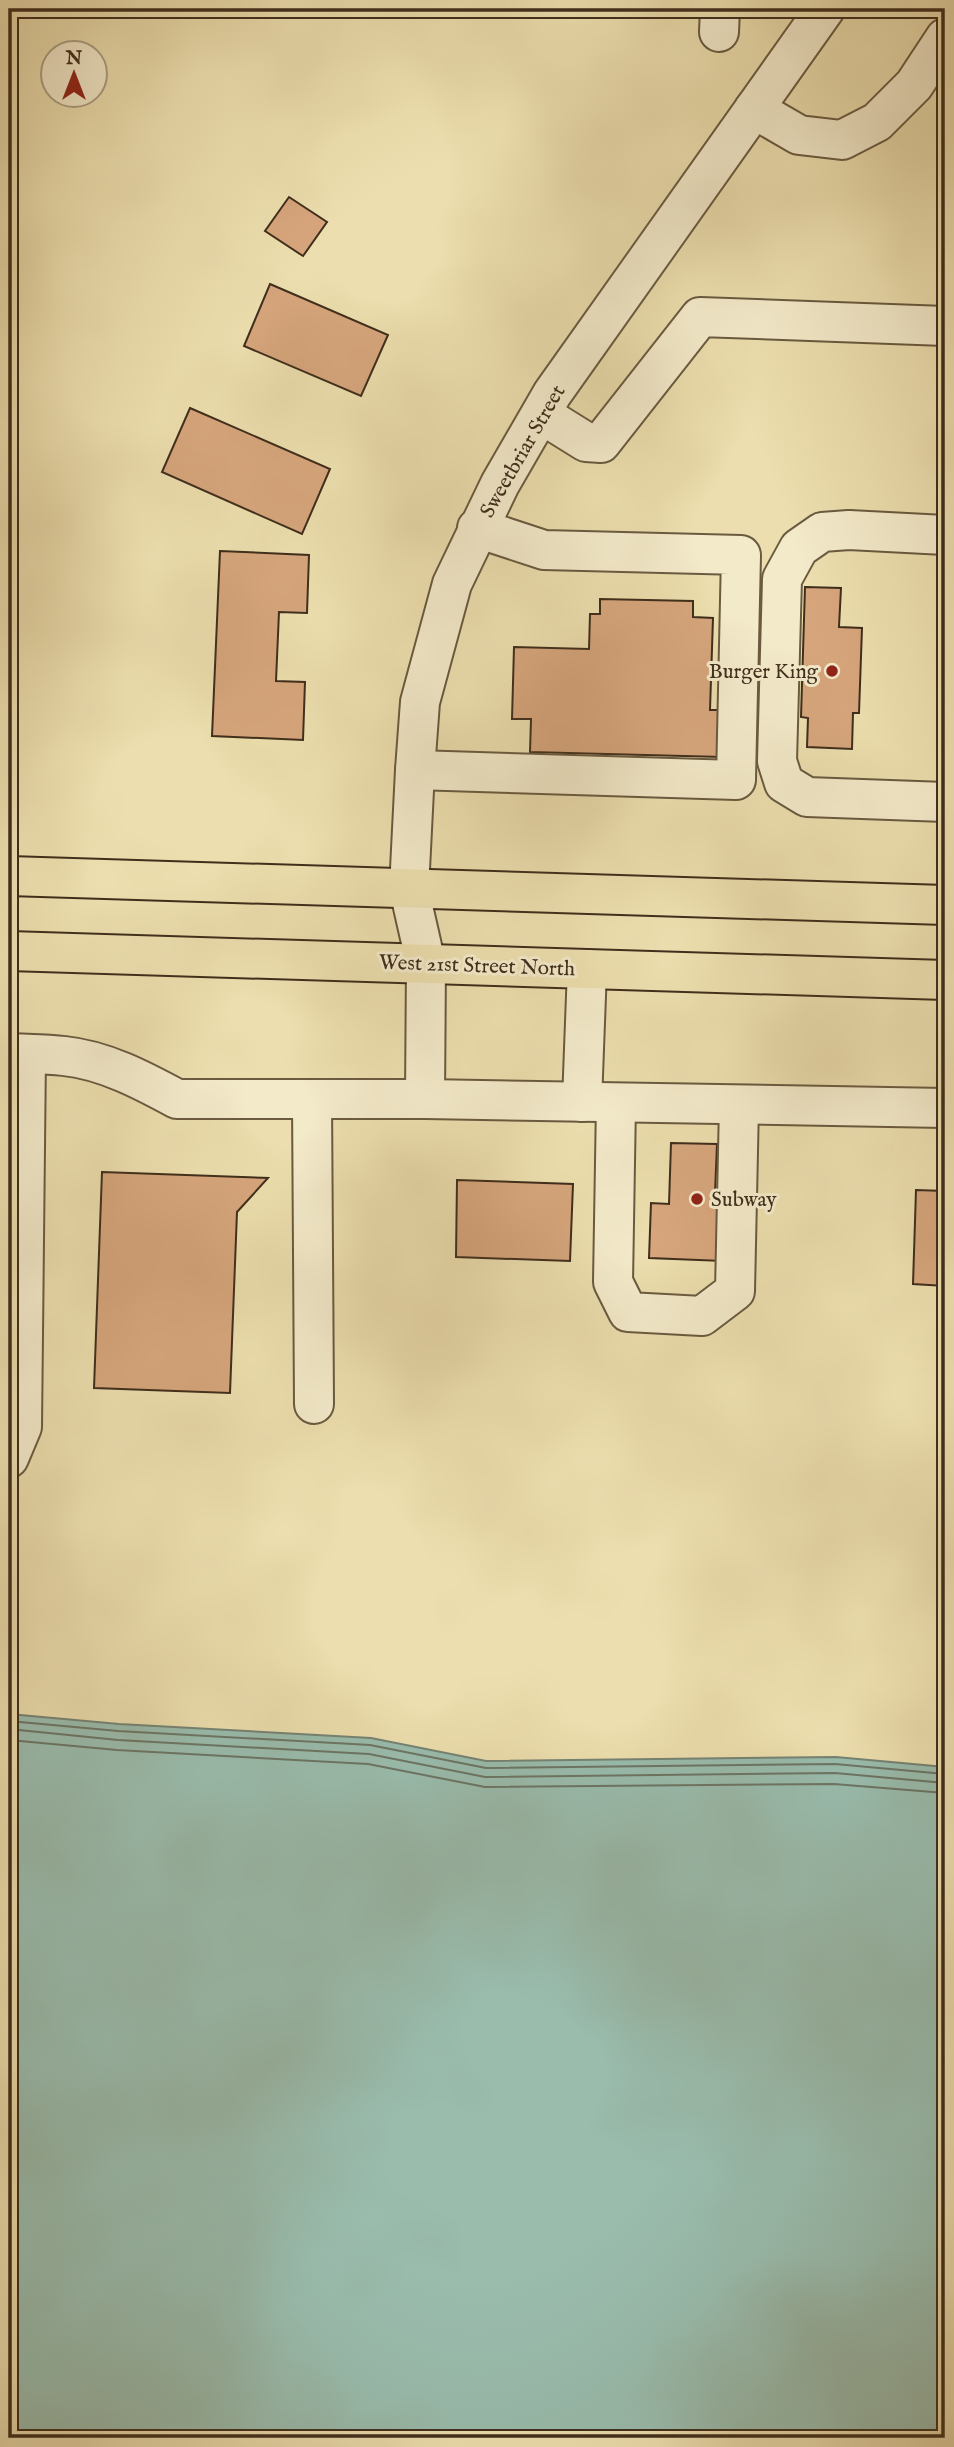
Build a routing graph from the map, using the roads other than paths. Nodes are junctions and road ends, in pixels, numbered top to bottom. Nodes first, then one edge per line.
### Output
1 (825, 9) edge
2 (945, 38) edge
3 (754, 109) junction
4 (945, 326) edge
5 (541, 414) junction
6 (478, 528) junction
7 (945, 535) edge
8 (415, 770) junction
9 (945, 803) edge
10 (9, 876) edge
11 (409, 889) junction
12 (945, 905) edge
13 (9, 951) edge
14 (426, 964) junction
15 (587, 969) junction
16 (945, 980) edge
17 (18, 1054) edge
18 (312, 1099) junction
19 (425, 1099) junction
20 (599, 1102) junction
21 (739, 1105) junction
22 (945, 1108) edge
23 (314, 1404) dead end
24 (9, 1458) edge

1 - 3 street, Sweetbriar Street
2 - 3 street
3 - 5 street, Sweetbriar Street
4 - 5 street
5 - 6 street, Sweetbriar Street
6 - 8 street, Sweetbriar Street
6 - 8 street
7 - 9 street
8 - 11 street, Sweetbriar Street
10 - 11 main road
11 - 12 main road
11 - 14 street, Sweetbriar Street
13 - 14 main road, West 21st Street North
14 - 15 main road, West 21st Street North
14 - 19 street, Sweetbriar Street
15 - 16 main road, West 21st Street North
15 - 20 street
17 - 18 street
17 - 24 street
18 - 19 street
18 - 23 street
19 - 20 street
20 - 21 street
20 - 21 street
21 - 22 street

